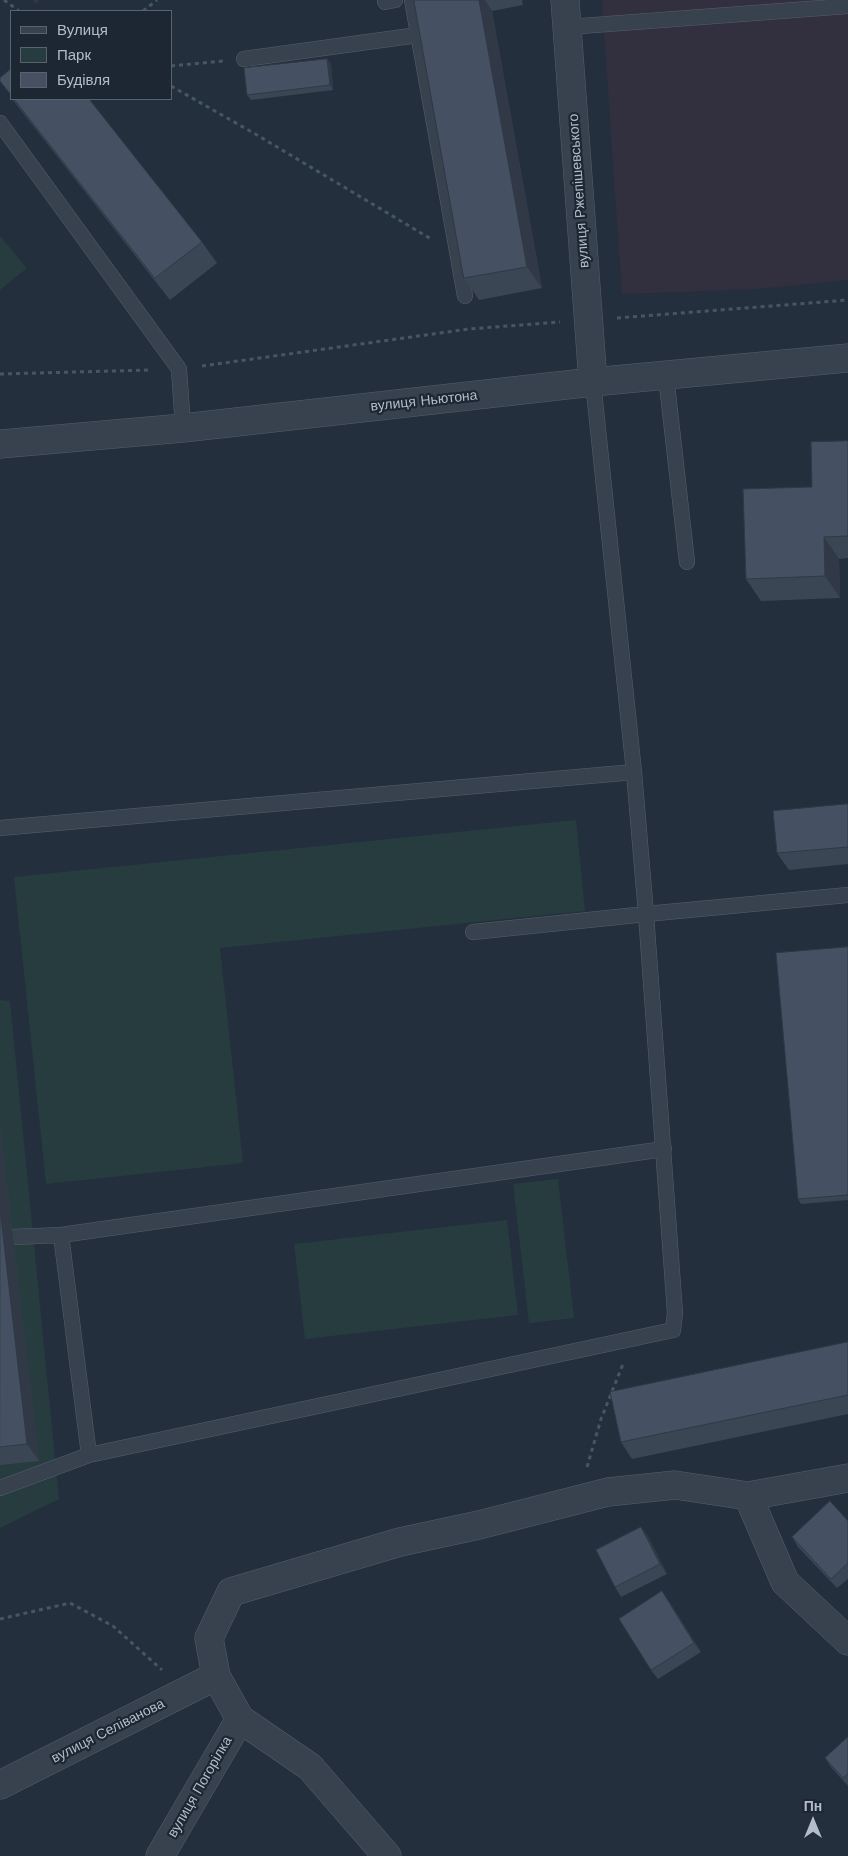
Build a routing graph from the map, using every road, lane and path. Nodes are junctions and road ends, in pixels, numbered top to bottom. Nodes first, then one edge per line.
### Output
1 (4, 0) edge
2 (157, 0) edge
3 (412, 0) edge
4 (565, 0) edge
5 (848, 6) edge
6 (18, 10) edge
7 (144, 10) edge
8 (568, 27) junction
9 (418, 35) junction
10 (244, 59) joint
11 (172, 66) edge
12 (172, 87) edge
13 (0, 123) edge
14 (458, 255) junction
15 (465, 296) edge
16 (848, 300) edge
17 (588, 320) junction
18 (848, 358) edge
19 (179, 369) junction
20 (0, 374) edge
21 (666, 376) junction
22 (593, 382) junction
23 (183, 428) junction
24 (0, 444) edge
25 (687, 562) dead end
26 (634, 772) junction
27 (0, 828) edge
28 (848, 895) edge
29 (646, 914) junction
30 (473, 932) dead end
31 (664, 1149) junction
32 (61, 1235) junction
33 (13, 1237) dead end
34 (632, 1339) junction
35 (89, 1455) junction
36 (848, 1478) edge
37 (0, 1488) edge
38 (589, 1496) junction
39 (748, 1496) junction
40 (0, 1619) edge
41 (848, 1641) edge
42 (171, 1671) dead end
43 (216, 1676) junction
44 (240, 1719) junction
45 (0, 1785) edge
46 (160, 1856) edge
47 (387, 1856) edge

1 - 6 path
2 - 7 path
3 - 9 lane
4 - 8 street, вулиця Ржепішевського
5 - 8 lane
8 - 17 street, вулиця Ржепішевського
9 - 10 lane
9 - 14 lane
10 - 11 path
12 - 14 path
13 - 19 lane
14 - 15 lane
16 - 17 path
17 - 19 path
17 - 22 street, вулиця Ржепішевського
18 - 21 street, вулиця Ньютона
19 - 20 path
19 - 23 lane
21 - 22 street, вулиця Ньютона
21 - 25 lane
22 - 23 street, вулиця Ньютона
22 - 26 lane
23 - 24 street, вулиця Ньютона
26 - 27 lane
26 - 29 lane
28 - 29 lane
29 - 30 lane
29 - 31 lane
31 - 32 lane
31 - 34 lane
32 - 33 lane
32 - 35 lane
34 - 35 lane
34 - 38 path
35 - 37 lane
36 - 39 street
38 - 39 street
38 - 43 street
39 - 41 street
40 - 42 path
43 - 44 street
43 - 45 street, вулиця Селіванова
44 - 46 street, вулиця Погорілка
44 - 47 street

